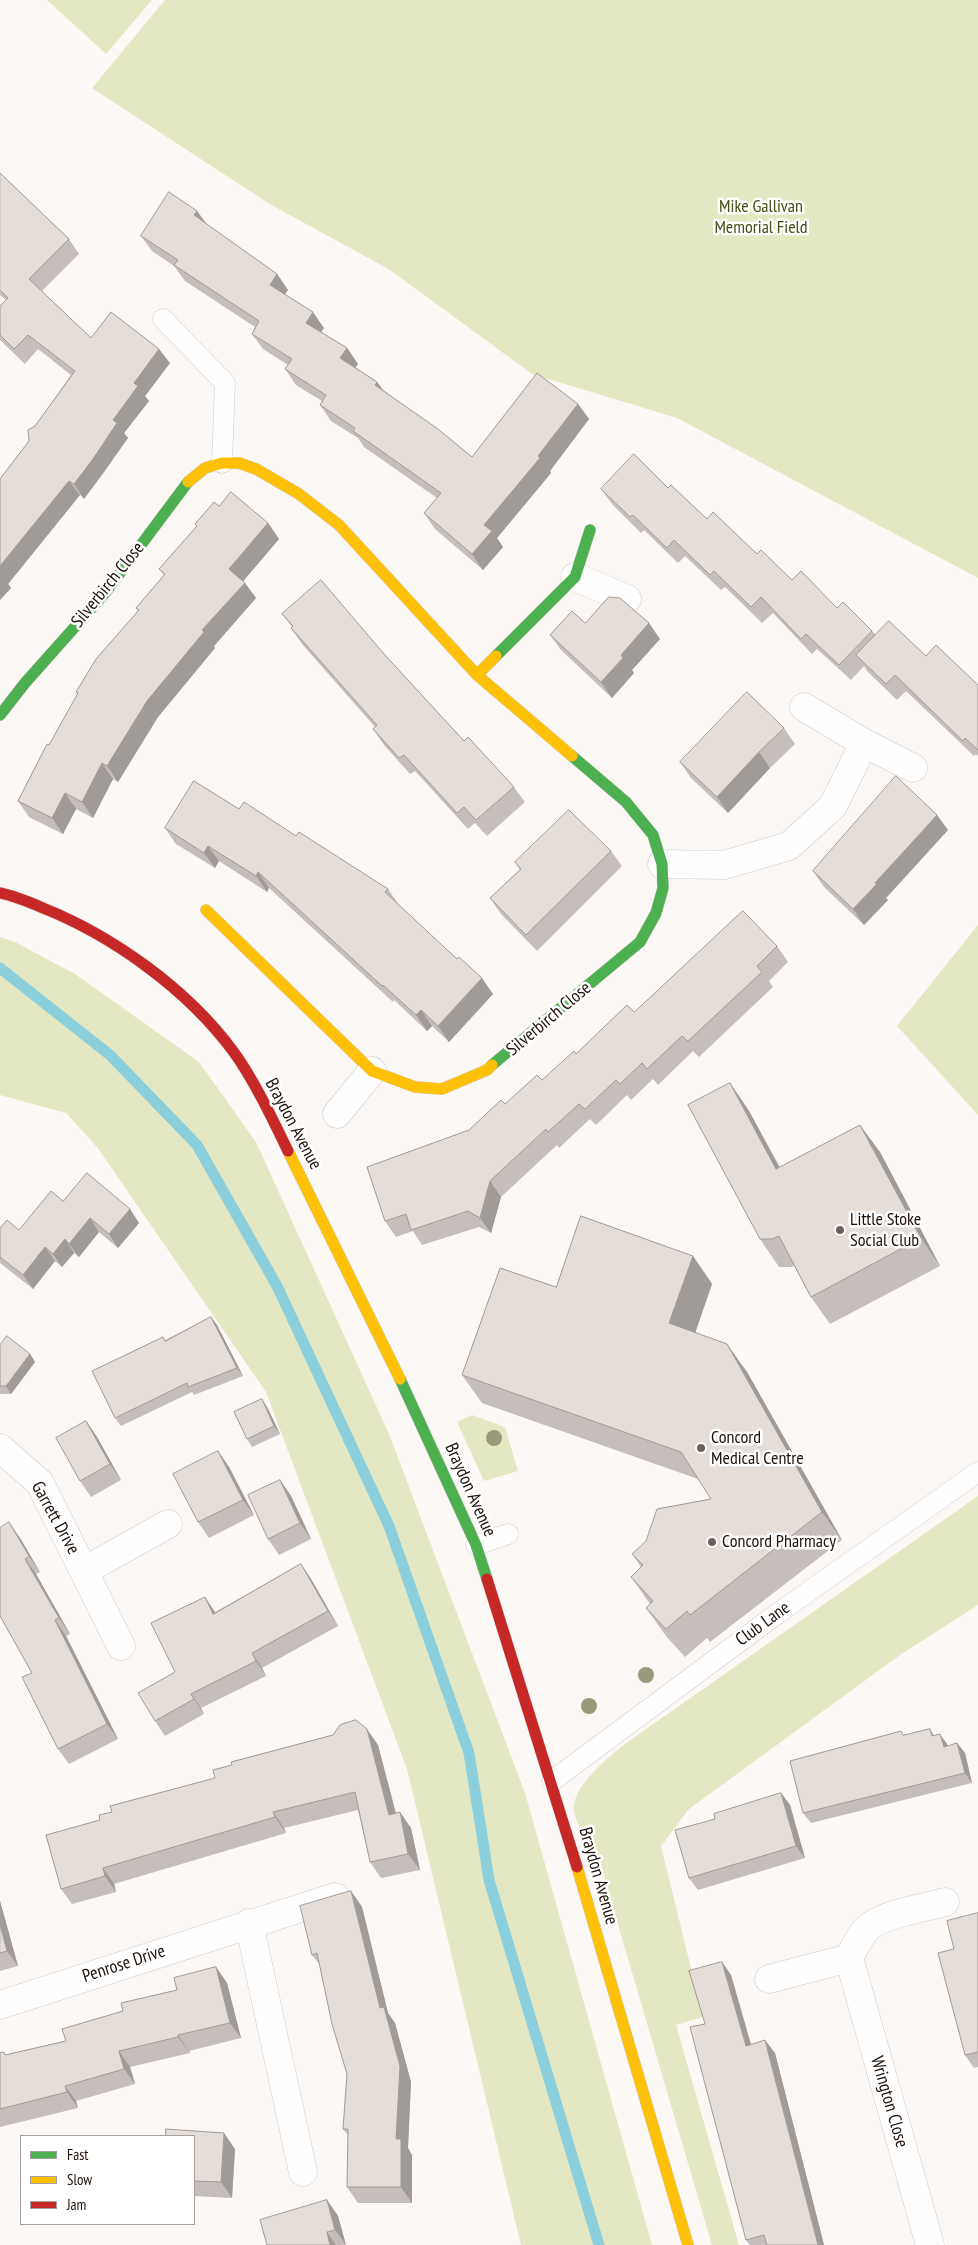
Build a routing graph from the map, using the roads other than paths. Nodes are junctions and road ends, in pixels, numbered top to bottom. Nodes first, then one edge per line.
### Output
1 (163, 319) dead end
2 (222, 463) junction
3 (590, 530) dead end
4 (575, 577) junction
5 (627, 599) dead end
6 (478, 676) junction
7 (804, 707) dead end
8 (0, 715) edge
9 (864, 743) junction
10 (913, 768) dead end
11 (662, 864) junction
12 (0, 893) edge
13 (206, 910) dead end
14 (372, 1071) junction
15 (337, 1114) dead end
16 (0, 1448) edge
17 (978, 1472) edge
18 (168, 1524) dead end
19 (508, 1534) dead end
20 (476, 1545) junction
21 (84, 1571) junction
22 (121, 1646) dead end
23 (552, 1781) junction
24 (342, 1895) edge
25 (945, 1902) dead end
26 (249, 1923) junction
27 (849, 1958) junction
28 (768, 1979) dead end
29 (0, 2005) edge
30 (303, 2172) dead end
31 (688, 2245) edge
32 (930, 2245) edge

1 - 2 lane
2 - 6 street, Silverbirch Close
2 - 8 street, Silverbirch Close
3 - 4 street
4 - 5 street
4 - 6 street
6 - 11 street, Silverbirch Close
7 - 9 street
9 - 10 street
9 - 11 street
11 - 14 street, Silverbirch Close
12 - 20 street, Braydon Avenue
13 - 14 street, Silverbirch Close
14 - 15 street
16 - 21 street, Garrett Drive
17 - 23 lane, Club Lane
18 - 21 street, Garrett Drive
19 - 20 lane
20 - 23 street, Braydon Avenue
21 - 22 street, Garrett Drive
23 - 31 street, Braydon Avenue
24 - 26 street, Penrose Drive
25 - 27 street
26 - 29 street, Penrose Drive
26 - 30 street
27 - 28 street
27 - 32 street, Wrington Close

